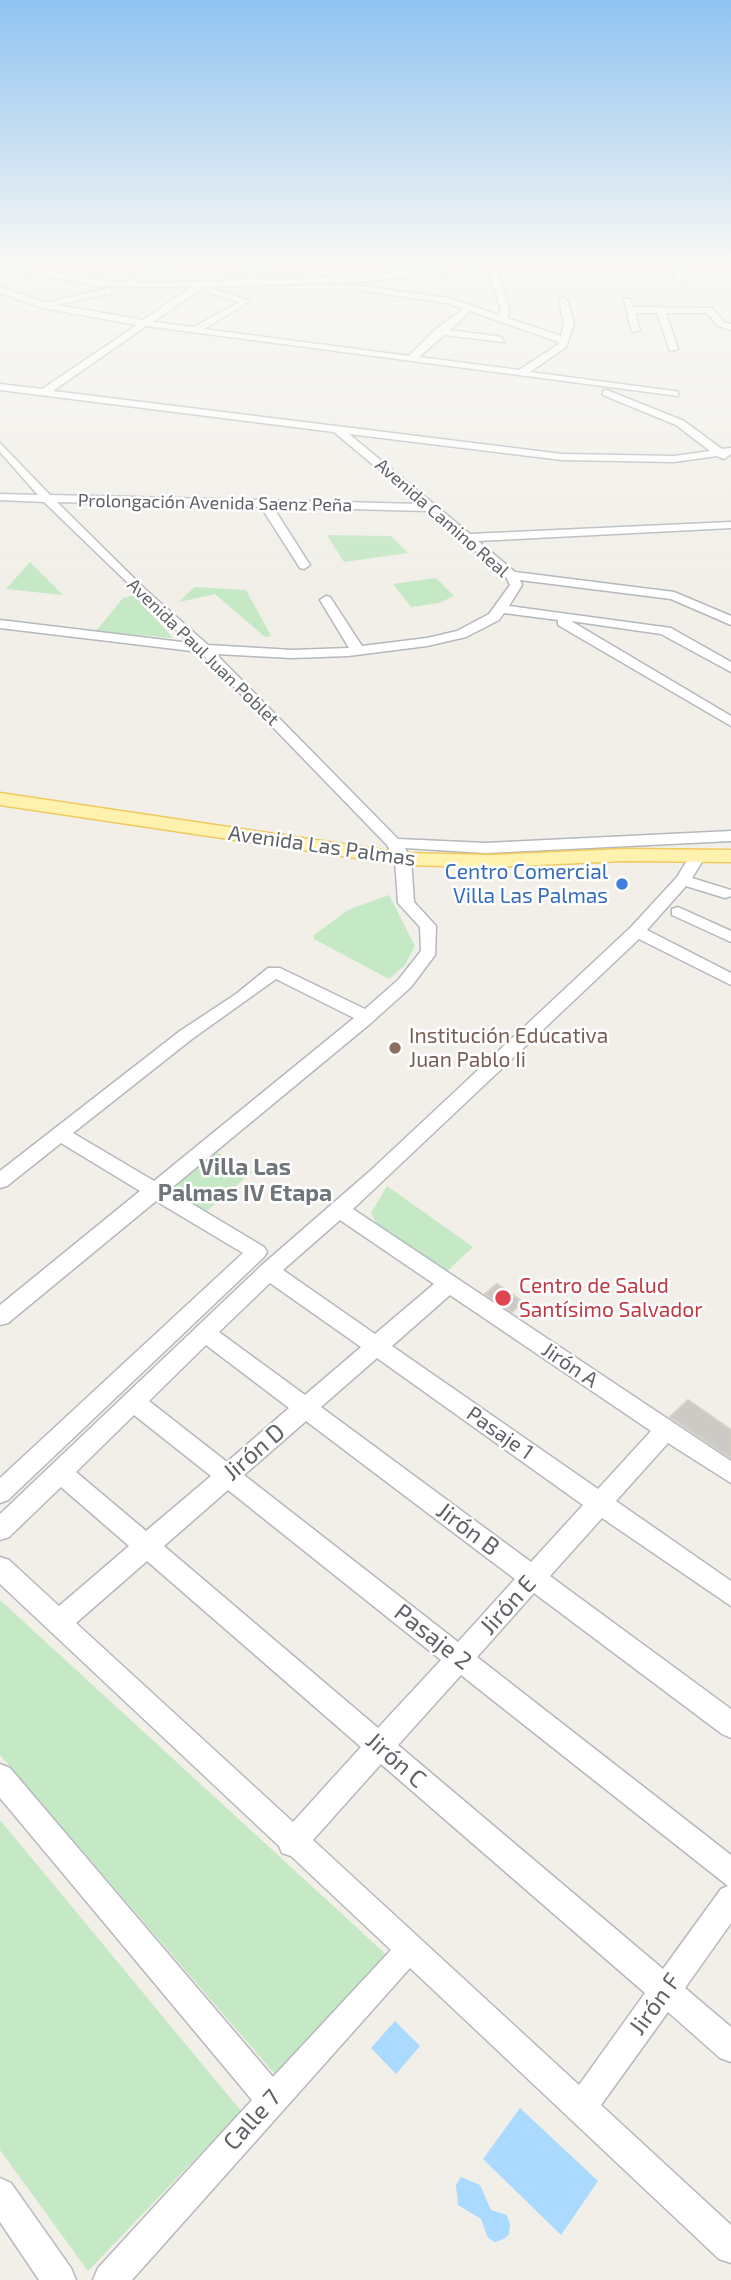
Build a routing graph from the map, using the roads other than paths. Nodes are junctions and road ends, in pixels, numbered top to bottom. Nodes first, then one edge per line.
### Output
1 (80, 368) edge
2 (487, 368) edge
3 (526, 368) edge
4 (520, 373) junction
5 (583, 383) junction
6 (0, 387) edge
7 (43, 393) junction
8 (674, 394) dead end
9 (338, 430) junction
10 (0, 446) edge
11 (725, 452) edge
12 (731, 458) edge
13 (0, 497) edge
14 (48, 499) junction
15 (267, 504) junction
16 (430, 508) junction
17 (731, 525) edge
18 (466, 538) junction
19 (304, 565) dead end
20 (511, 575) junction
21 (326, 600) dead end
22 (503, 609) junction
23 (556, 618) junction
24 (731, 621) edge
25 (0, 624) edge
26 (204, 649) junction
27 (358, 651) junction
28 (731, 668) edge
29 (731, 722) edge
30 (0, 799) edge
31 (731, 836) edge
32 (645, 848) junction
33 (398, 851) junction
34 (731, 856) edge
35 (697, 857) junction
36 (683, 880) junction
37 (729, 897) edge
38 (678, 912) dead end
39 (638, 930) junction
40 (731, 937) edge
41 (731, 980) edge
42 (366, 1017) junction
43 (60, 1134) junction
44 (0, 1181) edge
45 (156, 1190) junction
46 (340, 1210) junction
47 (269, 1271) junction
48 (449, 1283) junction
49 (0, 1317) edge
50 (205, 1333) junction
51 (376, 1346) junction
52 (134, 1402) junction
53 (306, 1408) junction
54 (666, 1430) junction
55 (60, 1472) junction
56 (731, 1473) edge
57 (228, 1476) junction
58 (0, 1493) edge
59 (600, 1503) junction
60 (0, 1530) edge
61 (146, 1546) junction
62 (0, 1568) edge
63 (533, 1577) junction
64 (731, 1595) edge
65 (59, 1622) junction
66 (459, 1658) junction
67 (731, 1725) edge
68 (380, 1746) junction
69 (0, 1777) edge
70 (292, 1843) junction
71 (731, 1872) edge
72 (731, 1899) edge
73 (398, 1962) dead end
74 (665, 1990) junction
75 (731, 2047) edge
76 (271, 2099) junction
77 (580, 2109) junction
78 (0, 2194) edge
79 (731, 2246) edge
80 (59, 2280) edge
81 (110, 2280) edge

1 - 7 street
2 - 4 street
3 - 4 street
4 - 5 street
5 - 8 street
5 - 11 street
6 - 7 street
7 - 9 street
9 - 11 street
9 - 16 street, Avenida Camino Real
10 - 14 street, Avenida Paul Juan Poblet
11 - 12 street
13 - 14 street, Prolongación Avenida Saenz Peña
14 - 15 street, Prolongación Avenida Saenz Peña
14 - 26 street, Avenida Paul Juan Poblet
15 - 16 street, Prolongación Avenida Saenz Peña
15 - 19 street
16 - 18 street, Avenida Camino Real
17 - 18 street
18 - 20 street, Avenida Camino Real
20 - 22 street, Avenida Camino Real
20 - 24 street
21 - 27 street
22 - 23 street
22 - 27 street, Avenida Camino Real
23 - 28 street
23 - 29 street
25 - 26 street, Avenida Camino Real
26 - 27 street, Avenida Camino Real
26 - 33 street, Avenida Paul Juan Poblet
30 - 33 main road, Avenida Las Palmas
31 - 32 street
32 - 33 main road, Avenida Las Palmas
32 - 35 main road, Avenida Las Palmas
33 - 42 street
34 - 35 main road, Avenida Las Palmas
35 - 36 street
36 - 37 street
36 - 39 street
38 - 40 street
39 - 41 street
39 - 46 street
42 - 43 street
42 - 45 street
43 - 44 street
43 - 45 street
45 - 49 street
45 - 58 street
46 - 47 street
46 - 48 street, Jirón A
47 - 50 street
47 - 51 street, Pasaje 1
48 - 51 street, Jirón D
48 - 54 street, Jirón A
50 - 52 street
50 - 53 street, Jirón B
51 - 53 street, Jirón D
51 - 59 street, Pasaje 1
52 - 55 street
52 - 57 street, Pasaje 2
53 - 57 street, Jirón D
53 - 63 street, Jirón B
54 - 56 street, Jirón A
54 - 59 street, Jirón E
55 - 60 street
55 - 61 street, Jirón C
57 - 61 street, Jirón D
57 - 66 street, Pasaje 2
59 - 63 street, Jirón E
59 - 64 street, Pasaje 1
61 - 65 street, Jirón D
61 - 68 street, Jirón C
62 - 65 street
63 - 66 street, Jirón E
63 - 67 street, Jirón B
65 - 70 street
66 - 68 street, Jirón E
66 - 71 street, Pasaje 2
68 - 70 street, Jirón E
68 - 74 street, Jirón C
69 - 76 street
70 - 77 street
72 - 74 street, Jirón F
73 - 76 street, Calle 7
74 - 75 street, Jirón C
74 - 77 street, Jirón F
76 - 81 street, Calle 7
77 - 79 street
78 - 80 street

